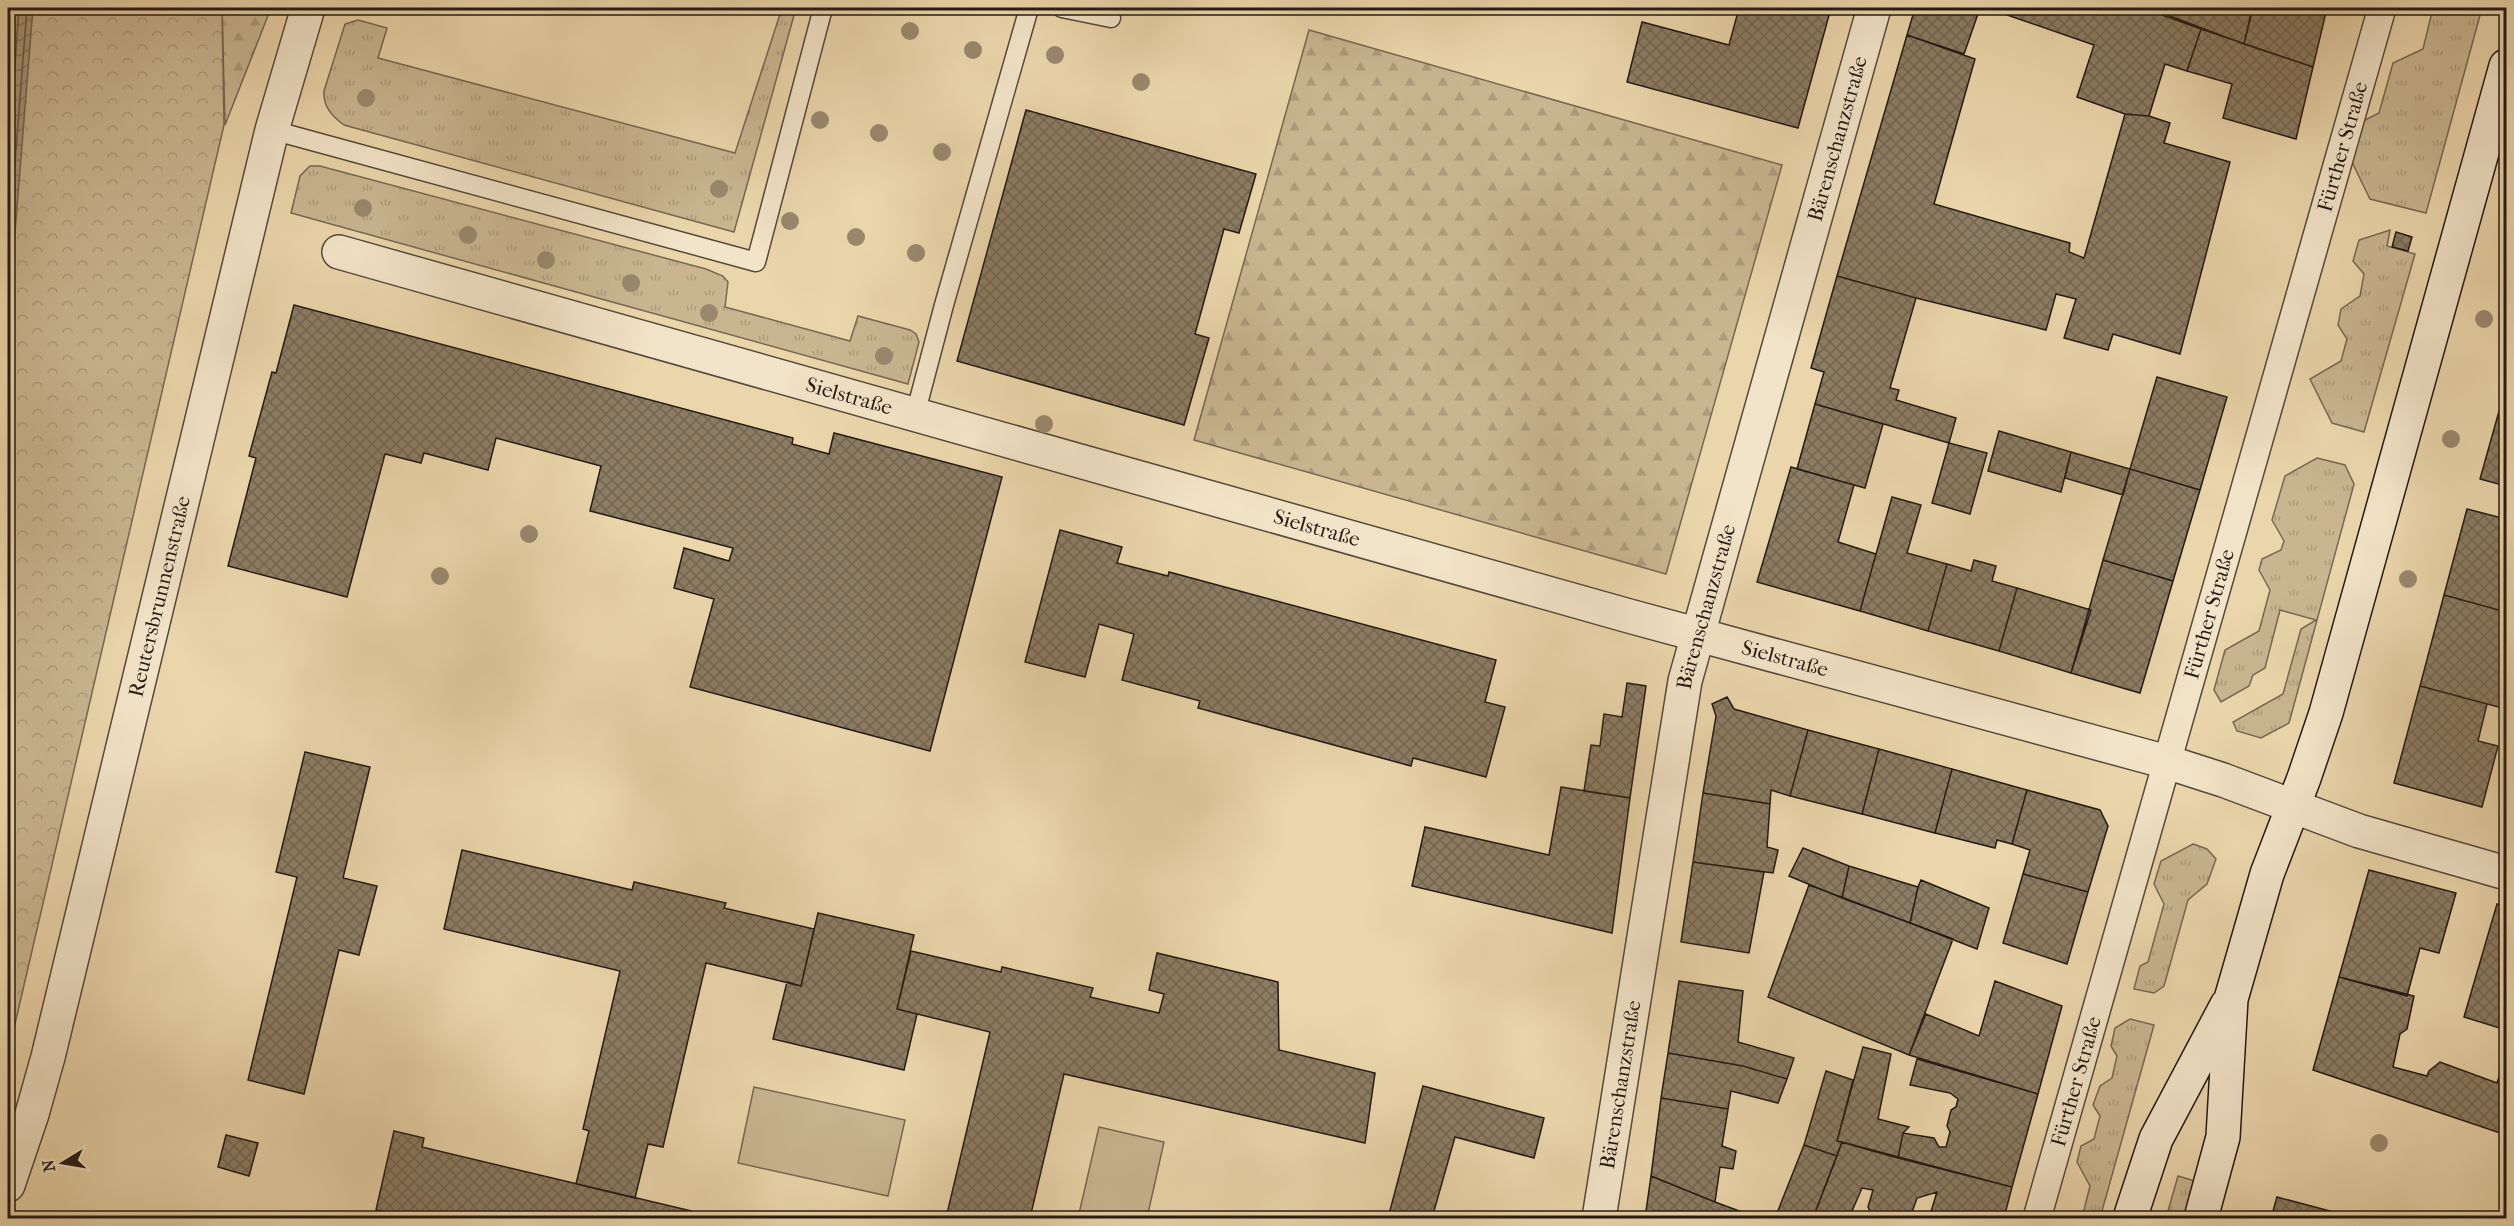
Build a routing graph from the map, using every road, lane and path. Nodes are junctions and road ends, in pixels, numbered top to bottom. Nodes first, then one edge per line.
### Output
1 (308, 8) edge
2 (823, 8) edge
3 (1029, 8) edge
4 (1062, 8) edge
5 (1874, 8) edge
6 (2382, 8) edge
7 (1111, 18) dead end
8 (2506, 66) edge
9 (272, 130) junction
10 (2497, 139) edge
11 (339, 252) dead end
12 (915, 415) junction
13 (1698, 635) junction
14 (2167, 762) junction
15 (2294, 806) junction
16 (2506, 873) edge
17 (2230, 999) junction
18 (8, 1185) edge
19 (1599, 1218) edge
20 (2037, 1218) edge
21 (2130, 1218) edge
22 (2201, 1218) edge

1 - 9 street, Reutersbrunnenstraße
2 - 9 lane
3 - 12 lane
4 - 7 lane
5 - 13 street, Bärenschanzstraße
6 - 14 street, Fürther Straße
8 - 10 street
9 - 18 street, Reutersbrunnenstraße
10 - 15 street
11 - 12 street, Sielstraße
12 - 13 street, Sielstraße
13 - 14 street, Sielstraße
13 - 19 street, Bärenschanzstraße
14 - 15 street, Sielstraße
14 - 20 street, Fürther Straße
15 - 16 street, Sielstraße
15 - 17 street
17 - 21 street
17 - 22 street

